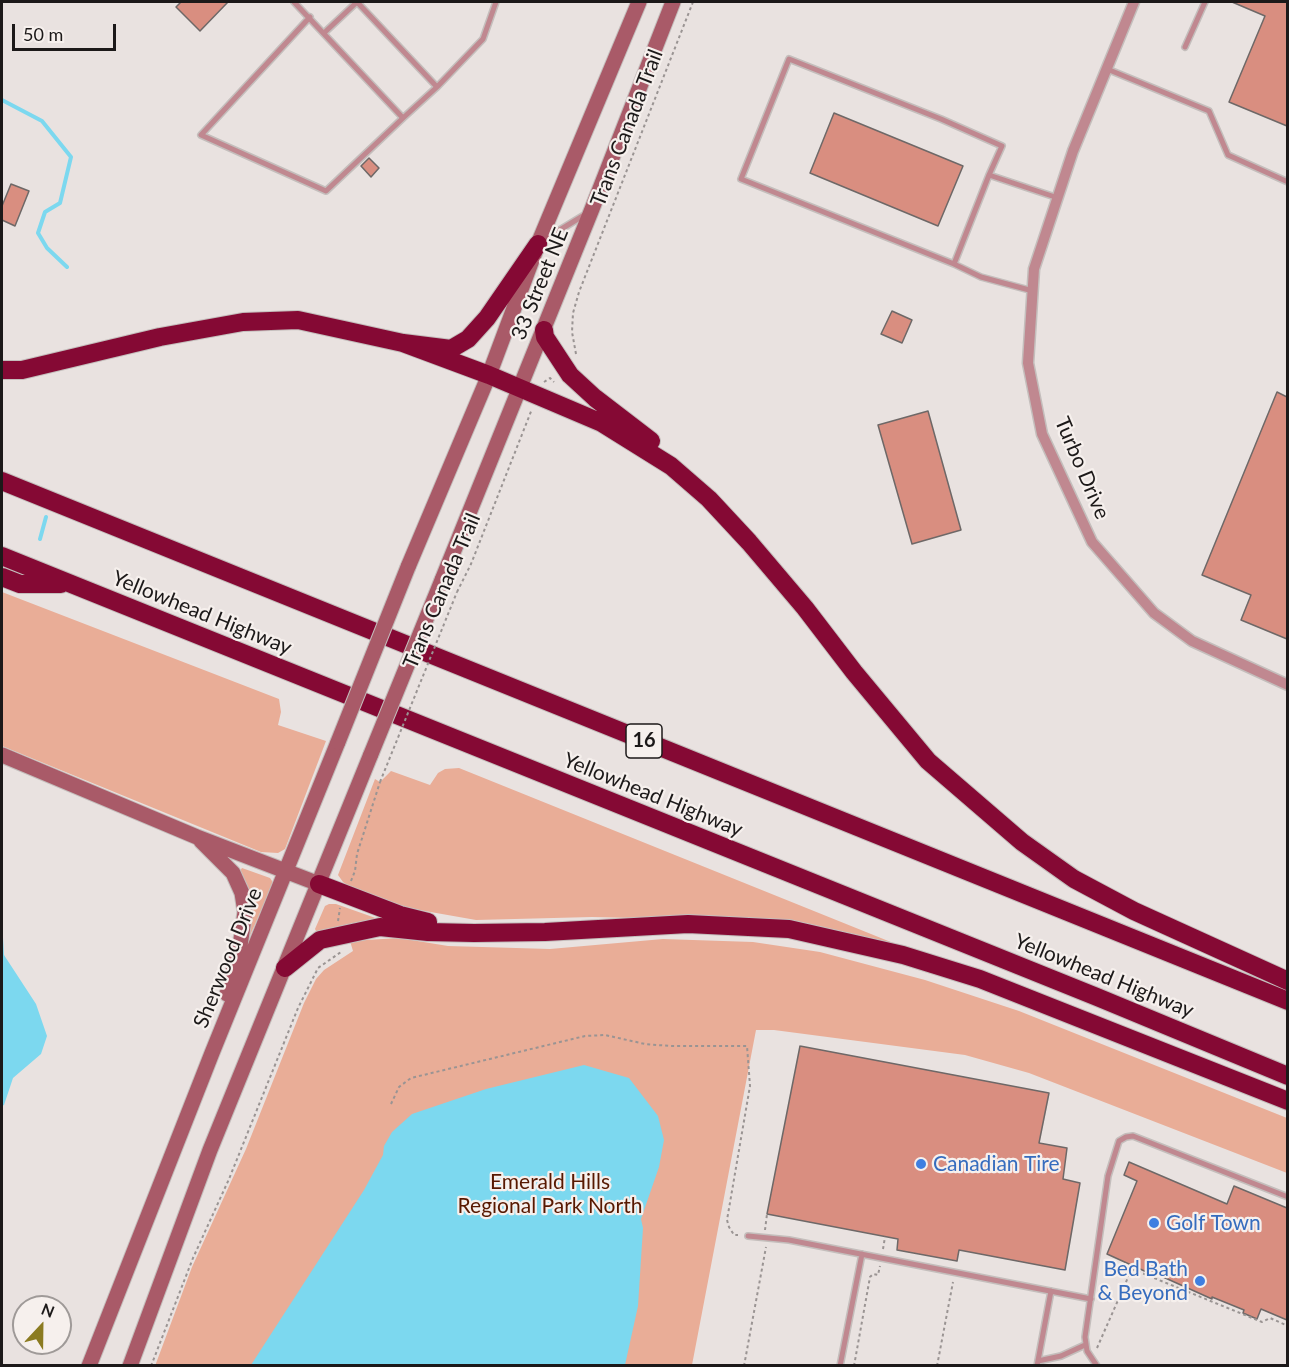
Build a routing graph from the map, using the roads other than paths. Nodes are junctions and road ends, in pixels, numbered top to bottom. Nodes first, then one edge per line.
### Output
1 (294, 2) edge
2 (496, 2) edge
3 (639, 2) edge
4 (673, 2) edge
5 (1134, 2) edge
6 (1204, 2) edge
7 (310, 18) junction
8 (324, 33) junction
9 (1185, 47) dead end
10 (1107, 69) junction
11 (436, 87) junction
12 (403, 118) junction
13 (989, 175) junction
14 (1287, 182) edge
15 (1058, 198) junction
16 (592, 210) junction
17 (538, 244) junction
18 (954, 264) junction
19 (1033, 291) junction
20 (544, 330) junction
21 (403, 342) junction
22 (2, 370) edge
23 (489, 375) junction
24 (520, 388) junction
25 (671, 466) junction
26 (2, 481) edge
27 (2, 556) edge
28 (408, 567) joint
29 (2, 577) edge
30 (69, 584) junction
31 (1287, 685) edge
32 (2, 755) edge
33 (197, 837) junction
34 (285, 871) junction
35 (319, 884) junction
36 (474, 933) junction
37 (285, 968) junction
38 (1287, 981) edge
39 (1287, 1001) edge
40 (212, 1053) junction
41 (1287, 1076) edge
42 (1287, 1101) edge
43 (1287, 1197) edge
44 (748, 1236) road end
45 (861, 1254) junction
46 (1051, 1291) junction
47 (1091, 1299) junction
48 (1085, 1345) junction
49 (1038, 1363) edge
50 (88, 1365) edge
51 (130, 1365) edge
52 (840, 1365) edge
53 (1097, 1365) edge

1 - 7 lane
2 - 11 lane
3 - 17 main road, 33 Street NE
4 - 16 main road, 33 Street NE
5 - 10 street, Turbo Drive
6 - 9 lane
7 - 8 lane
7 - 12 lane
8 - 11 lane
8 - 12 lane
10 - 14 lane
10 - 15 street, Turbo Drive
11 - 12 lane
13 - 15 lane
13 - 18 lane
13 - 18 lane
15 - 19 street, Turbo Drive
16 - 17 lane
16 - 20 main road, 33 Street NE
17 - 21 highway
17 - 23 main road, 33 Street NE
18 - 19 lane
19 - 31 street, Turbo Drive
20 - 24 main road, 33 Street NE
20 - 25 highway
21 - 22 highway
21 - 23 highway
23 - 24 highway
23 - 28 main road, 33 Street NE
24 - 25 highway
24 - 35 main road, 33 Street NE, bridge
25 - 38 highway
26 - 39 highway, 16
27 - 30 highway, Yellowhead Highway
28 - 34 main road, Sherwood Drive, bridge
29 - 30 highway
30 - 41 highway, Yellowhead Highway
32 - 33 main road
33 - 34 main road
33 - 40 main road
34 - 35 main road
34 - 40 main road, Sherwood Drive
35 - 36 highway
35 - 37 main road
36 - 37 highway
36 - 42 highway
37 - 51 main road
40 - 50 main road, Sherwood Drive
43 - 47 lane
44 - 45 lane
45 - 46 lane
45 - 52 lane
46 - 47 lane
46 - 49 lane
47 - 48 lane
48 - 49 lane
48 - 53 lane

